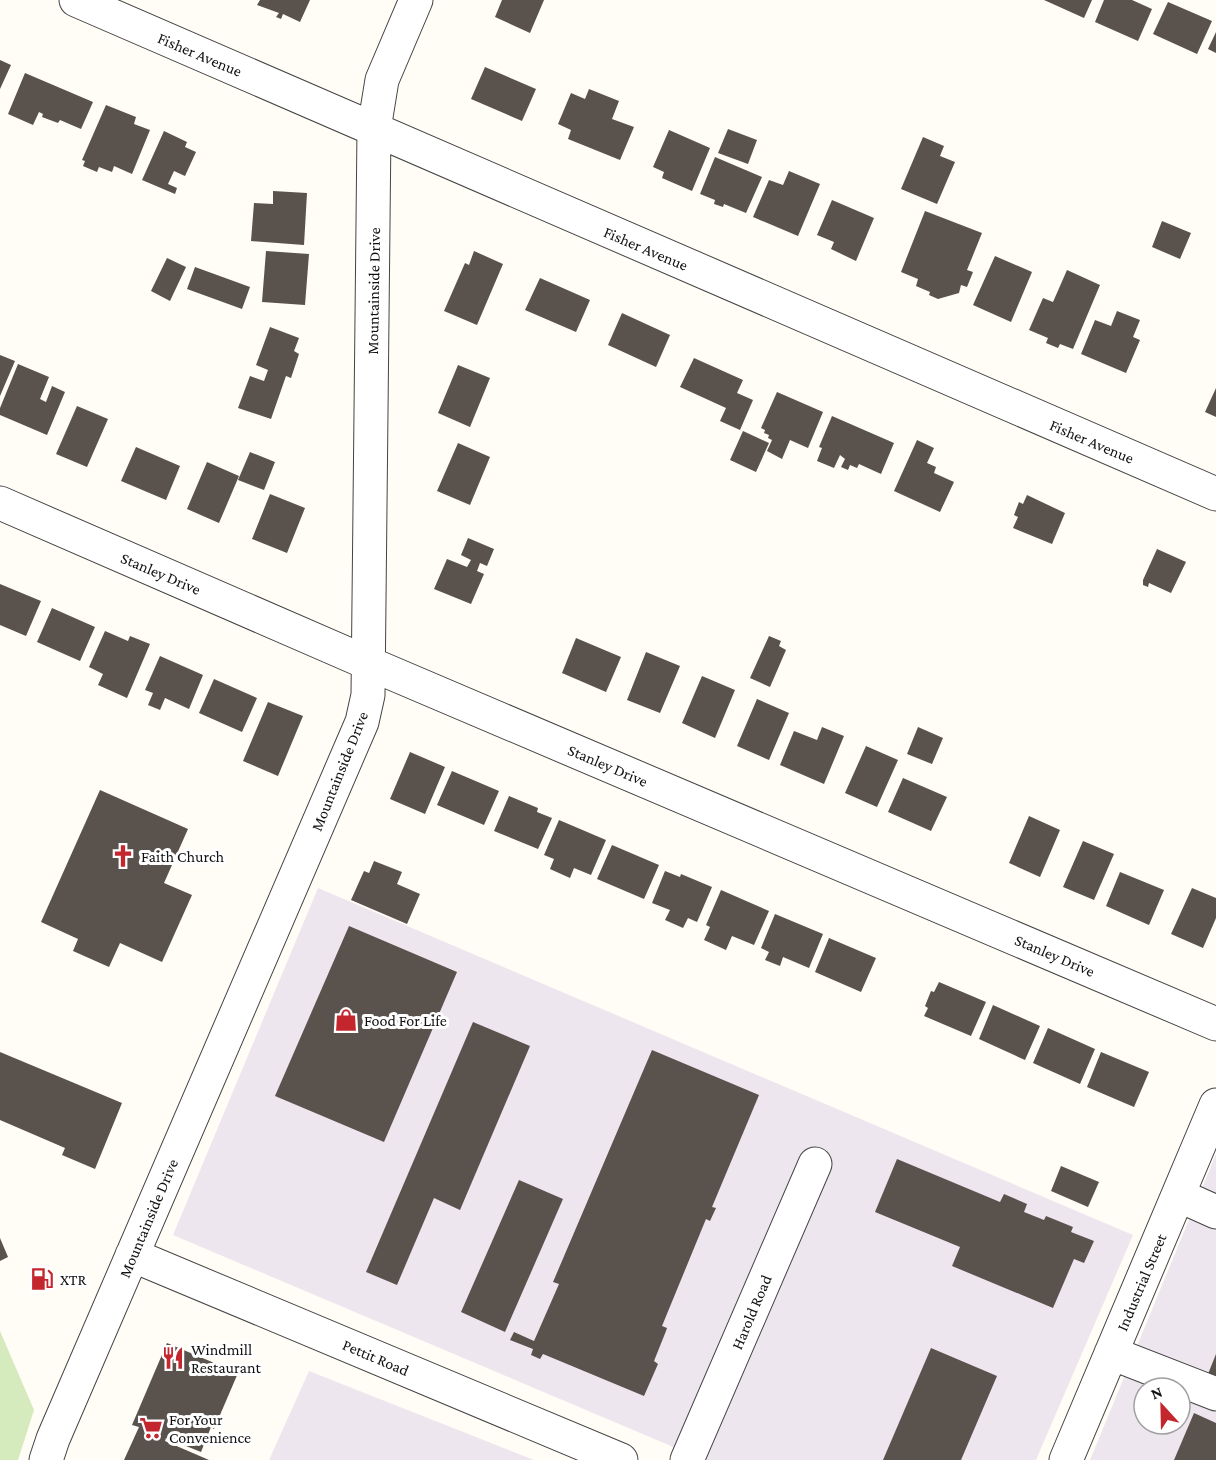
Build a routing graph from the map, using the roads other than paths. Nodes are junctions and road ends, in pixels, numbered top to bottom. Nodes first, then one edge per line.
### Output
1 (76, 0) edge
2 (416, 0) edge
3 (374, 129) junction
4 (1216, 494) edge
5 (0, 503) edge
6 (368, 663) junction
7 (1216, 1024) edge
8 (1216, 1105) edge
9 (815, 1164) dead end
10 (1178, 1195) junction
11 (1216, 1212) edge
12 (132, 1255) junction
13 (1111, 1353) junction
14 (1216, 1394) edge
15 (46, 1460) edge
16 (621, 1460) edge
17 (687, 1460) edge
18 (1066, 1460) edge

1 - 3 street, Fisher Avenue
2 - 3 street, Mountainside Drive
3 - 4 street, Fisher Avenue
3 - 6 street, Mountainside Drive
5 - 6 street, Stanley Drive
6 - 7 street, Stanley Drive
6 - 12 street, Mountainside Drive
8 - 10 street, Industrial Street
9 - 17 street, Harold Road
10 - 11 street
10 - 13 street, Industrial Street
12 - 15 street, Mountainside Drive
12 - 16 street, Pettit Road
13 - 14 street
13 - 18 street, Industrial Street

